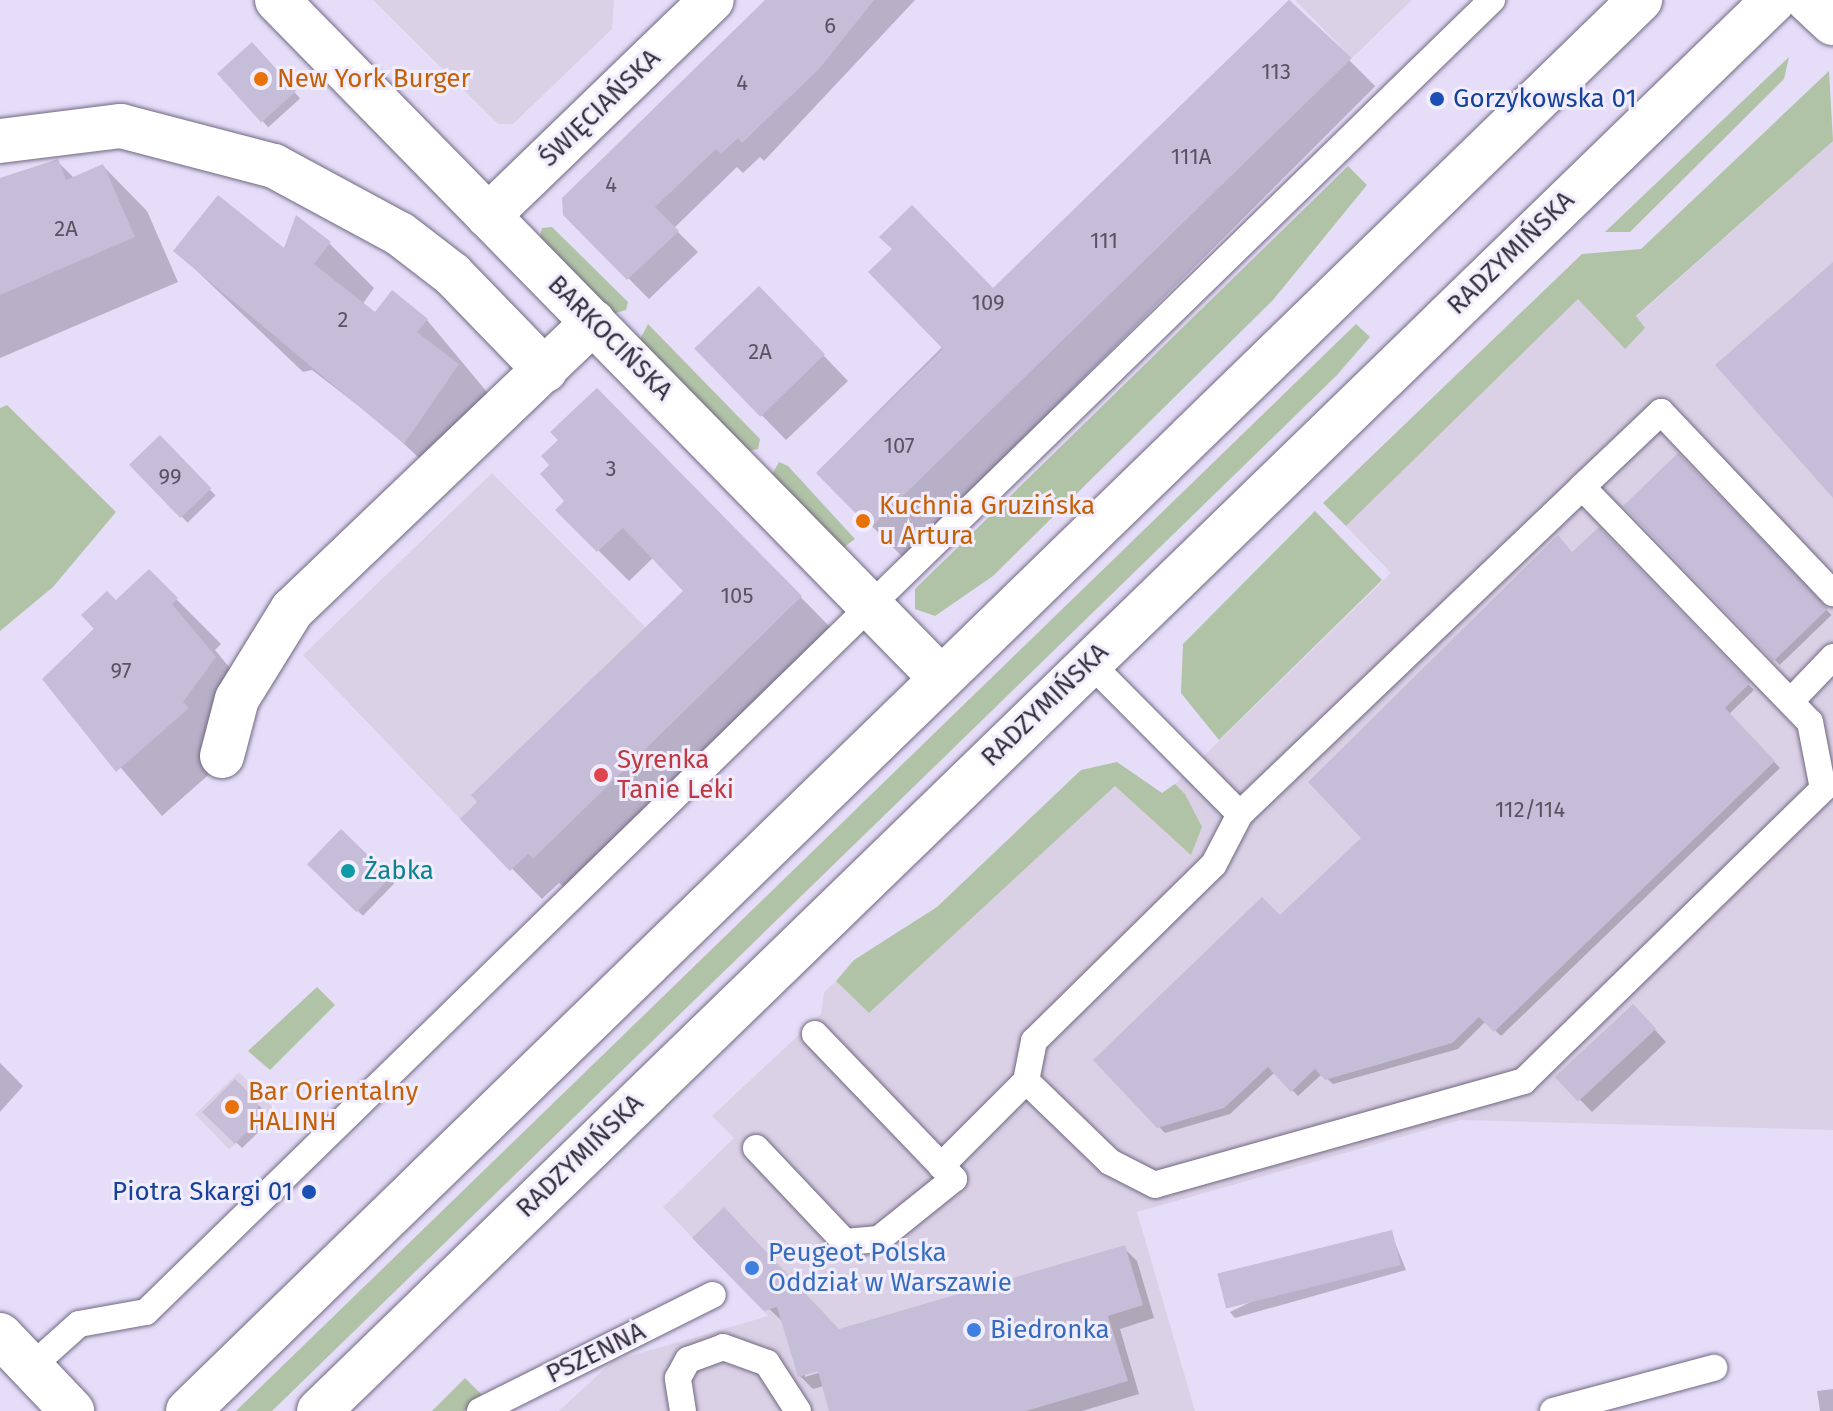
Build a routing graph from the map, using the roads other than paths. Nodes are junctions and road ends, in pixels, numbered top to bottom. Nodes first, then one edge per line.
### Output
1 (277, 0) edge
2 (1492, 0) edge
3 (1640, 0) edge
4 (1774, 0) edge
5 (1808, 0) edge
6 (709, 1) edge
7 (1833, 23) edge
8 (0, 141) edge
9 (488, 216) junction
10 (593, 322) junction
11 (545, 370) junction
12 (1582, 487) junction
13 (1833, 593) edge
14 (873, 607) junction
15 (1833, 657) edge
16 (1089, 662) junction
17 (941, 678) junction
18 (1791, 701) junction
19 (222, 756) dead end
20 (1240, 814) junction
21 (815, 1034) dead end
22 (1026, 1081) junction
23 (756, 1148) dead end
24 (941, 1166) junction
25 (713, 1295) dead end
26 (0, 1335) edge
27 (31, 1367) junction
28 (1714, 1368) dead end
29 (72, 1411) edge
30 (188, 1411) edge
31 (319, 1411) edge
32 (480, 1411) edge
33 (683, 1411) edge
34 (798, 1411) edge
35 (1553, 1411) edge

1 - 9 main road, BARKOCIŃSKA
2 - 14 lane
3 - 17 main road
4 - 16 main road, RADZYMIŃSKA
5 - 7 main road
6 - 9 main road, ŚWIĘCIAŃSKA
8 - 11 main road
9 - 10 main road, BARKOCIŃSKA
10 - 11 main road
10 - 14 main road, BARKOCIŃSKA
11 - 19 main road
12 - 13 lane
12 - 18 lane
12 - 20 lane
14 - 17 main road, BARKOCIŃSKA
14 - 27 lane
15 - 18 lane
16 - 20 lane
16 - 31 main road, RADZYMIŃSKA
17 - 30 main road
18 - 22 lane
20 - 22 lane
21 - 24 lane
22 - 24 lane
23 - 24 lane
25 - 32 lane, PSZENNA
26 - 27 main road
27 - 29 main road
28 - 35 lane
33 - 34 lane

